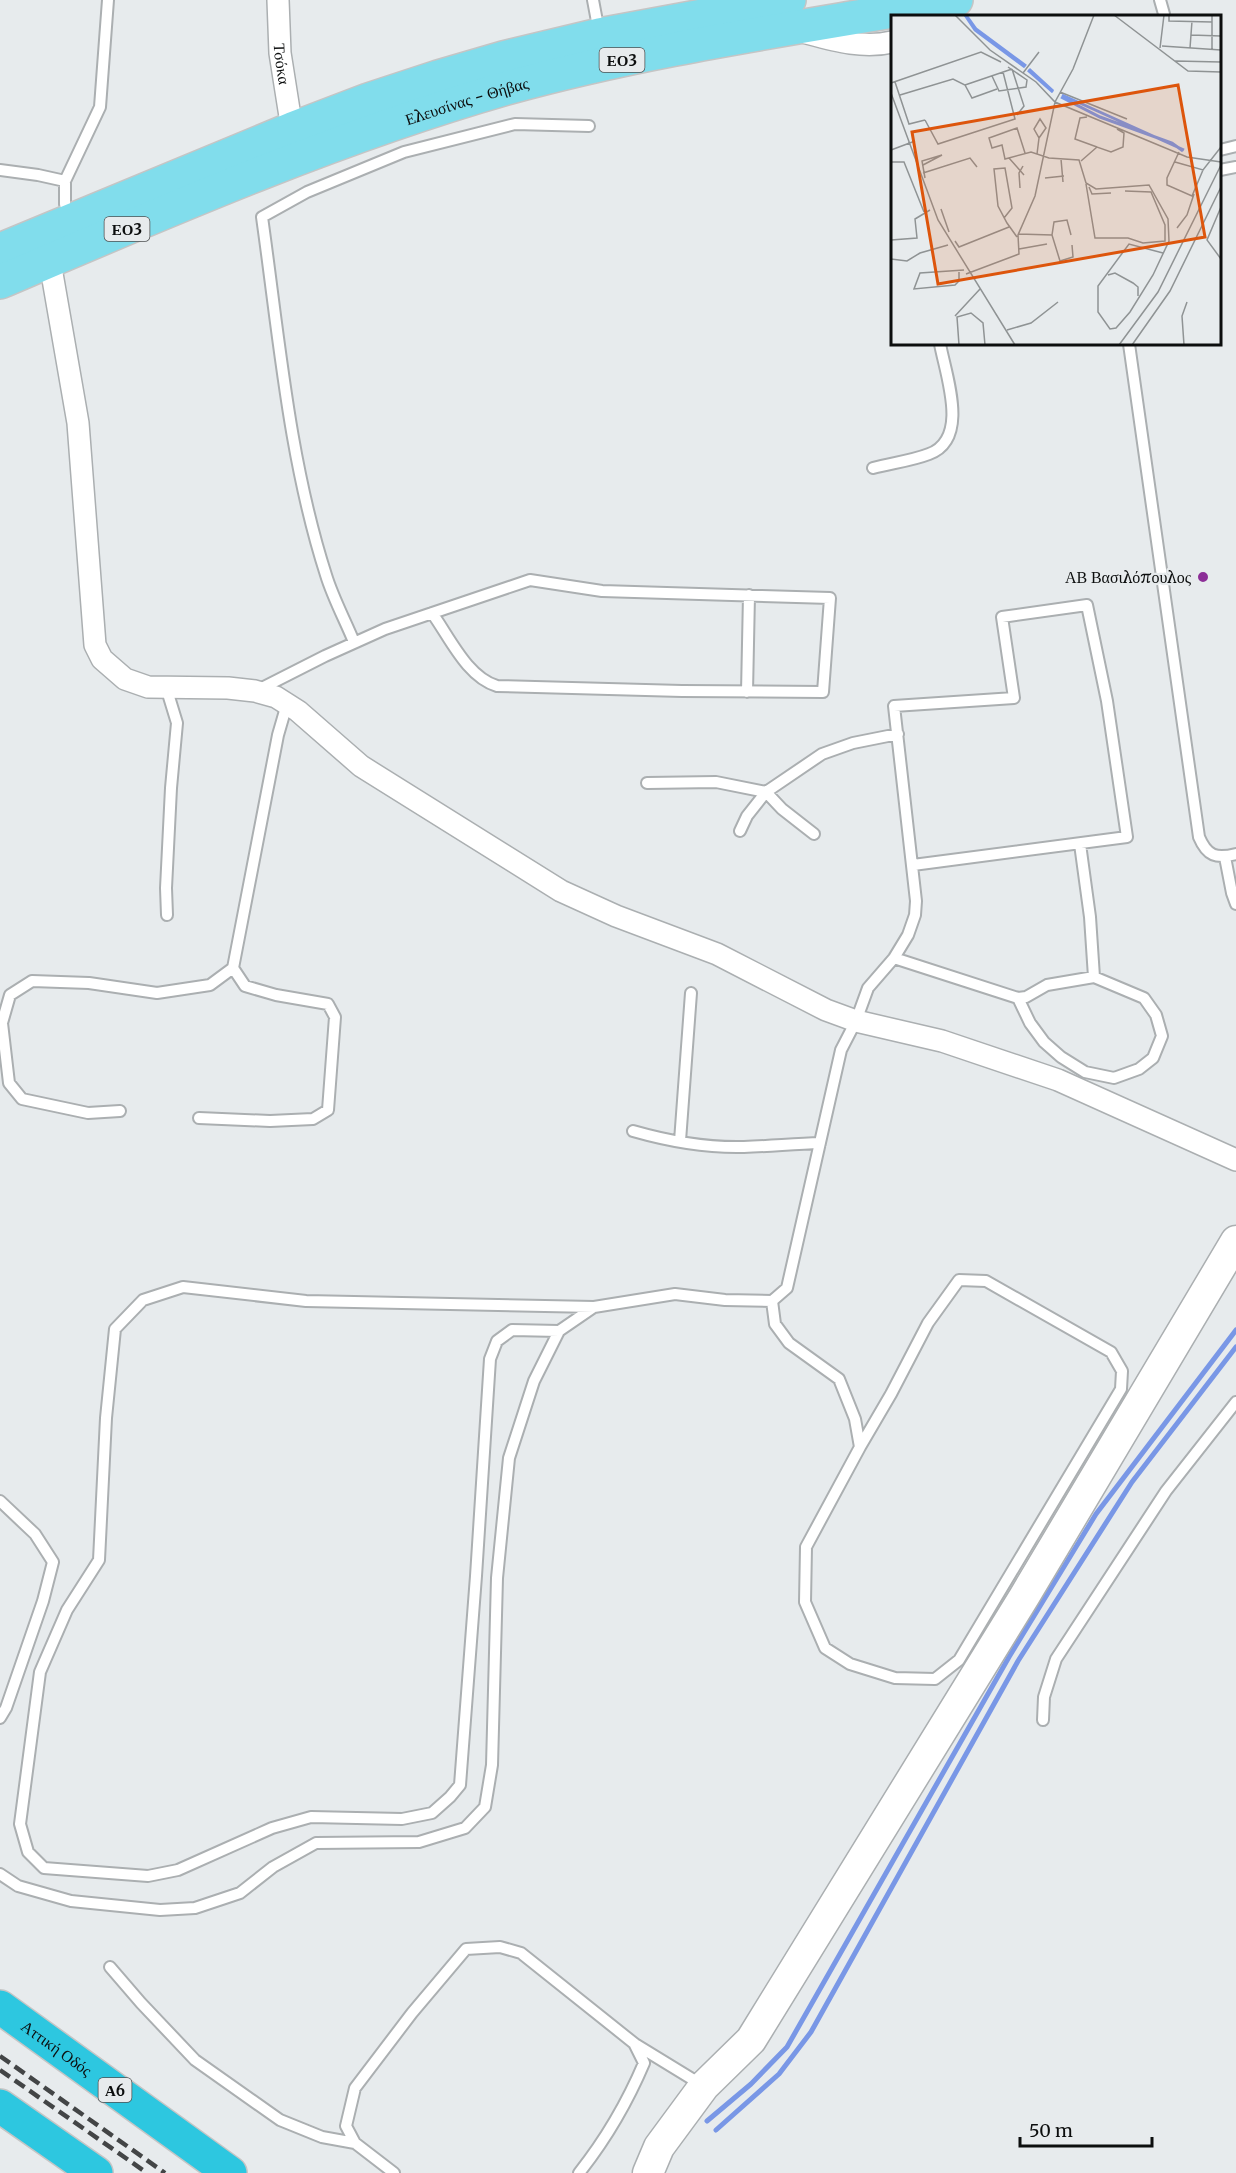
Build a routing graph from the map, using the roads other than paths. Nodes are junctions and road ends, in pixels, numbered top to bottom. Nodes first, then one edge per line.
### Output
1 (108, 0) edge
2 (278, 0) edge
3 (593, 0) edge
4 (1160, 0) edge
5 (935, 7) edge
6 (1164, 14) dead end
7 (790, 15) edge
8 (599, 35) junction
9 (891, 42) edge
10 (589, 126) dead end
11 (292, 129) junction
12 (1236, 146) edge
13 (1221, 150) edge
14 (1236, 167) edge
15 (0, 170) edge
16 (1221, 170) edge
17 (66, 181) junction
18 (71, 221) junction
19 (45, 248) junction
20 (0, 250) edge
21 (0, 282) edge
22 (940, 345) edge
23 (1129, 345) edge
24 (873, 468) dead end
25 (749, 595) junction
26 (432, 613) junction
27 (354, 642) junction
28 (166, 687) junction
29 (255, 691) junction
30 (747, 692) junction
31 (287, 704) junction
32 (898, 734) junction
33 (647, 783) dead end
34 (766, 792) junction
35 (740, 831) dead end
36 (814, 834) dead end
37 (1080, 844) junction
38 (1231, 855) edge
39 (913, 865) junction
40 (1236, 904) edge
41 (167, 915) dead end
42 (894, 958) junction
43 (232, 968) junction
44 (1094, 977) junction
45 (691, 993) dead end
46 (1018, 998) junction
47 (856, 1021) junction
48 (120, 1111) dead end
49 (199, 1118) dead end
50 (633, 1131) dead end
51 (680, 1141) junction
52 (820, 1143) junction
53 (1236, 1160) edge
54 (1236, 1241) edge
55 (772, 1301) junction
56 (594, 1306) junction
57 (559, 1331) junction
58 (1236, 1402) edge
59 (860, 1446) junction
60 (0, 1501) edge
61 (0, 1718) edge
62 (1043, 1720) dead end
63 (0, 1874) edge
64 (110, 1966) dead end
65 (0, 2007) edge
66 (635, 2044) junction
67 (704, 2086) junction
68 (0, 2106) edge
69 (355, 2143) junction
70 (96, 2173) edge
71 (230, 2173) edge
72 (394, 2173) edge
73 (579, 2173) edge
74 (648, 2173) edge

1 - 17 lane
2 - 11 street, Τσόκα
3 - 8 lane
4 - 6 lane
5 - 7 main road, Ελευσίνας - Θήβας / ΕΟ3
7 - 8 main road, Ελευσίνας - Θήβας / ΕΟ3
7 - 9 street
7 - 19 main road, Ελευσίνας - Θήβας / ΕΟ3
8 - 11 main road, Ελευσίνας - Θήβας / ΕΟ3
10 - 27 lane
11 - 18 main road, Ελευσίνας - Θήβας / ΕΟ3
12 - 13 lane
14 - 16 lane
15 - 17 lane
17 - 18 lane
18 - 19 main road, Ελευσίνας - Θήβας / ΕΟ3
19 - 20 main road, Ελευσίνας - Θήβας / ΕΟ3
19 - 21 main road, Ελευσίνας - Θήβας / ΕΟ3
19 - 28 street
22 - 24 lane
23 - 38 lane
25 - 26 lane
25 - 30 lane
25 - 30 lane
26 - 27 lane
26 - 30 lane
27 - 29 lane
28 - 29 street
28 - 41 lane
29 - 31 street
31 - 43 lane
31 - 47 street
32 - 34 lane
32 - 37 lane
32 - 39 lane
33 - 34 lane
34 - 35 lane
34 - 36 lane
37 - 39 lane
37 - 44 lane
38 - 40 lane
39 - 42 lane
42 - 46 lane
42 - 47 lane
43 - 48 lane
43 - 49 lane
44 - 46 lane
44 - 46 lane
45 - 51 lane
47 - 52 lane
47 - 53 street
50 - 51 lane
51 - 52 lane
52 - 55 lane
54 - 67 street
55 - 56 lane
55 - 59 lane
56 - 57 lane
56 - 57 lane
57 - 63 lane
58 - 62 lane
59 - 59 lane
60 - 61 lane
64 - 69 lane
65 - 71 highway, Αττική Οδός / Α6
66 - 67 lane
66 - 69 lane
66 - 73 lane
67 - 74 street
68 - 70 highway
69 - 72 lane

